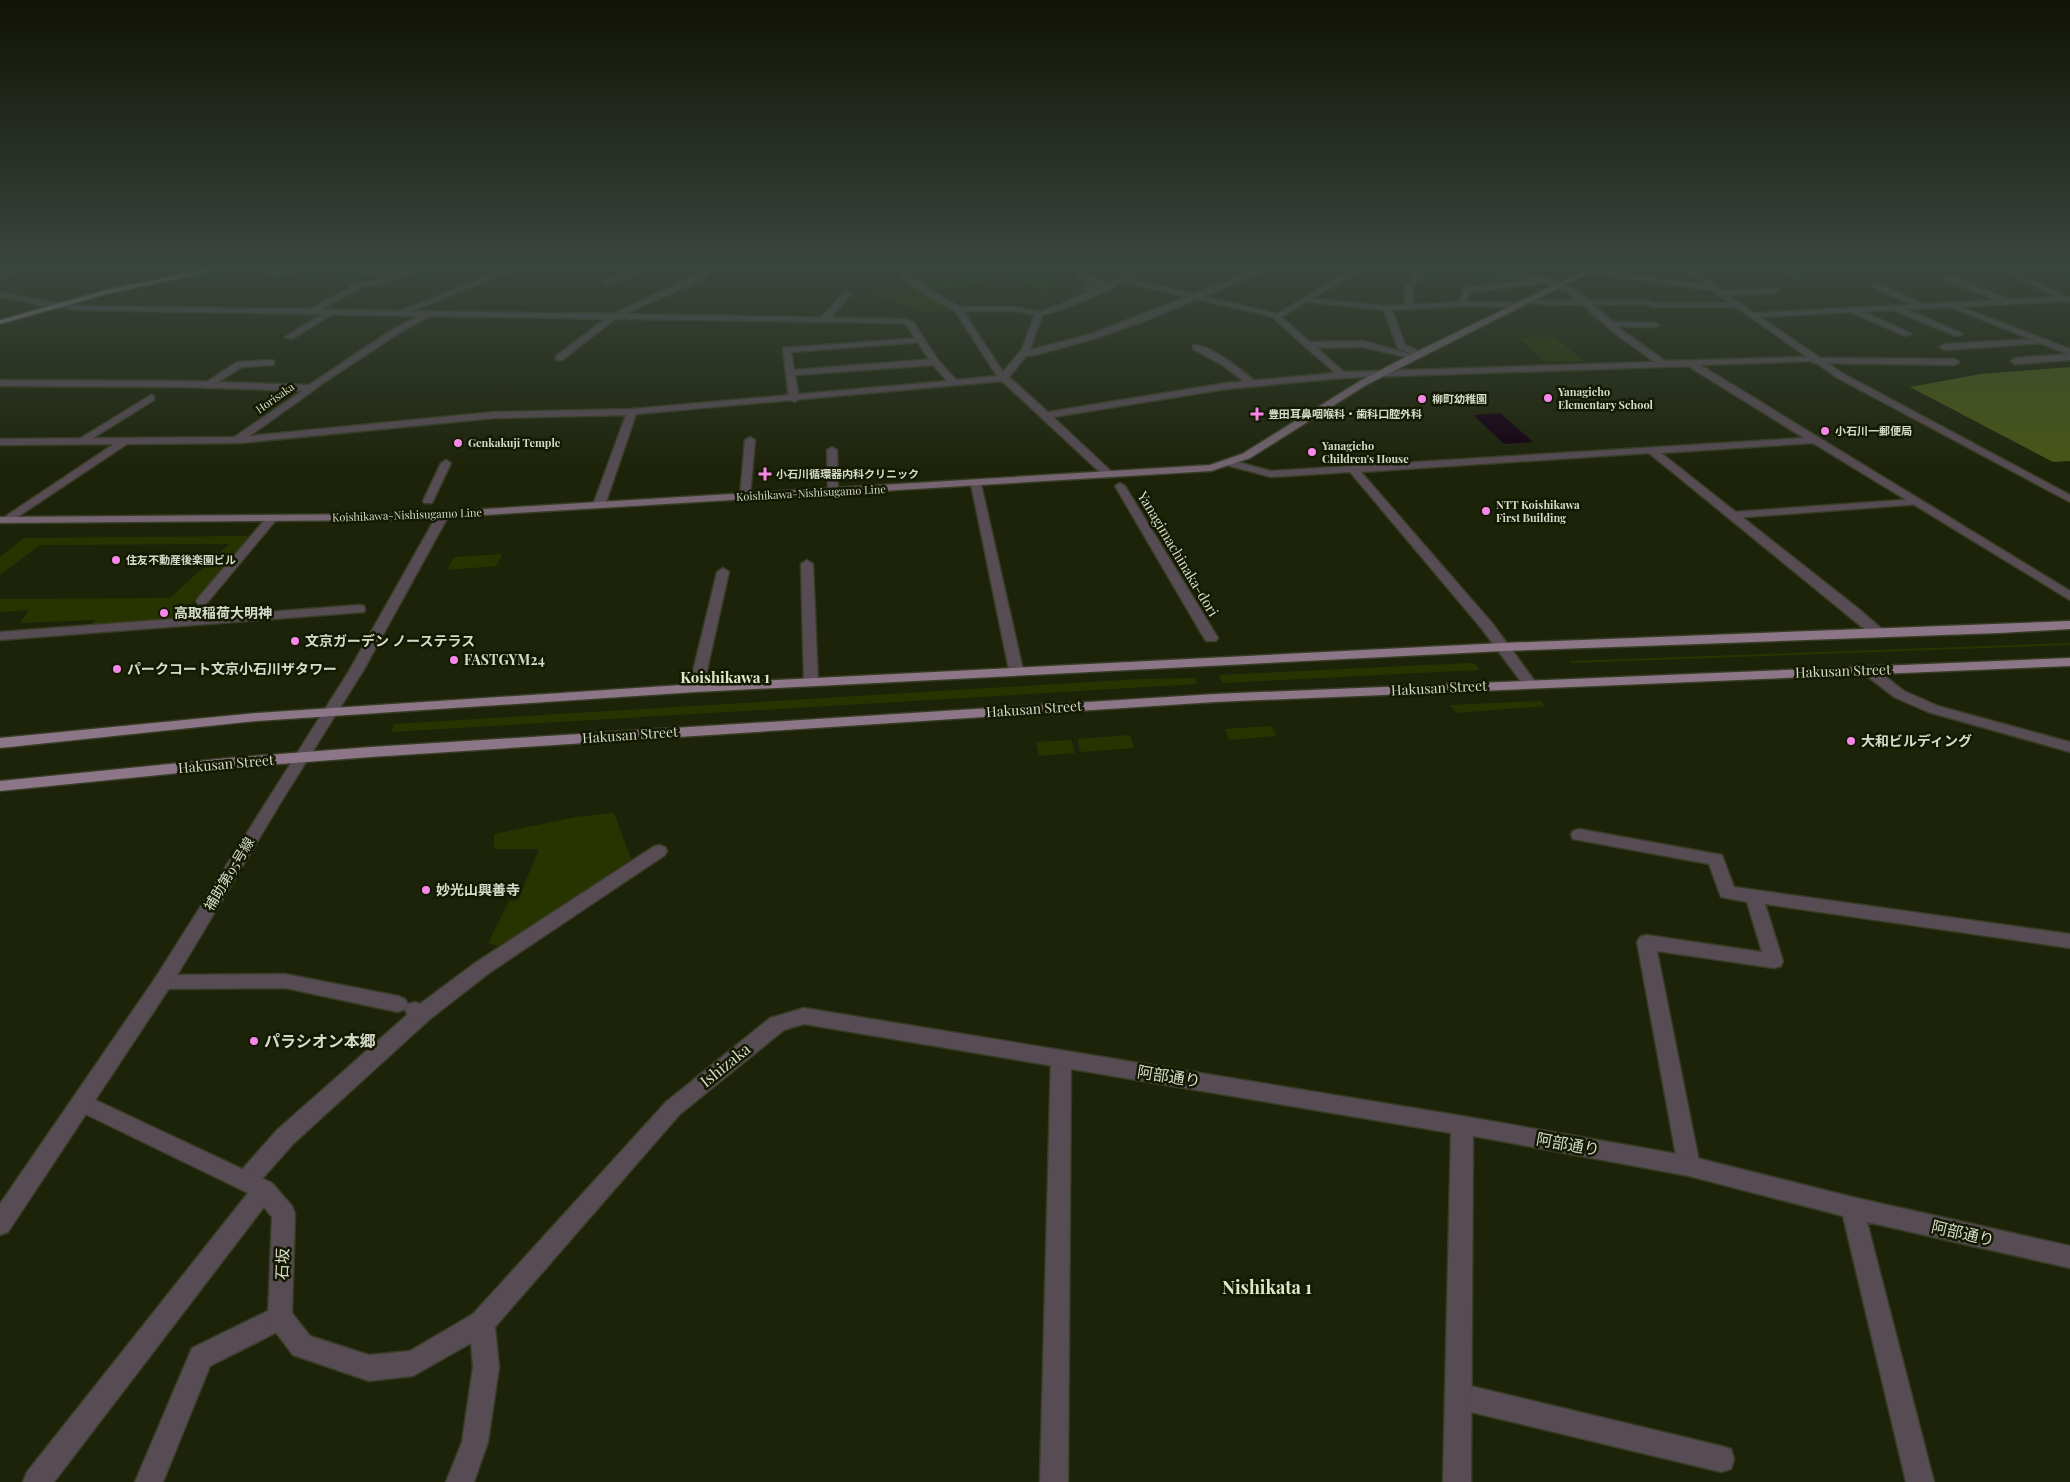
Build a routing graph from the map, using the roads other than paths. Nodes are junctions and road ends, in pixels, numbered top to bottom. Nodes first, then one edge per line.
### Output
1 (294, 334) edge
2 (391, 334) edge
3 (591, 334) edge
4 (916, 334) edge
5 (973, 334) edge
6 (1031, 334) edge
7 (1099, 334) edge
8 (1296, 334) edge
9 (1397, 334) edge
10 (1459, 334) edge
11 (1624, 334) edge
12 (1779, 334) edge
13 (2023, 334) edge
14 (289, 337) dead end
15 (920, 340) junction
16 (2040, 341) junction
17 (1309, 345) junction
18 (1196, 347) dead end
19 (1944, 347) dead end
20 (2070, 352) edge
21 (1024, 353) junction
22 (1416, 355) junction
23 (2070, 357) edge
24 (559, 358) dead end
25 (1815, 360) junction
26 (935, 362) junction
27 (1688, 362) junction
28 (1955, 362) dead end
29 (2014, 362) dead end
30 (272, 363) dead end
31 (1662, 363) junction
32 (791, 373) junction
33 (1382, 373) junction
34 (1342, 375) junction
35 (1004, 378) junction
36 (0, 383) edge
37 (954, 383) junction
38 (1251, 383) junction
39 (208, 385) junction
40 (311, 388) junction
41 (151, 398) dead end
42 (794, 399) junction
43 (632, 412) junction
44 (1046, 414) junction
45 (237, 440) junction
46 (750, 440) dead end
47 (1814, 440) junction
48 (81, 441) junction
49 (125, 441) junction
50 (0, 442) edge
51 (832, 450) dead end
52 (1651, 450) junction
53 (446, 463) dead end
54 (1230, 463) junction
55 (1353, 469) junction
56 (1109, 475) junction
57 (976, 484) junction
58 (1120, 486) dead end
59 (833, 492) junction
60 (745, 497) junction
61 (2070, 499) edge
62 (428, 501) dead end
63 (1917, 502) junction
64 (599, 505) junction
65 (443, 515) junction
66 (1733, 515) junction
67 (272, 518) junction
68 (3, 520) edge
69 (807, 564) dead end
70 (723, 572) dead end
71 (2070, 596) edge
72 (202, 601) dead end
73 (359, 609) dead end
74 (2070, 624) edge
75 (1878, 633) junction
76 (0, 636) edge
77 (1211, 638) dead end
78 (1503, 647) junction
79 (2070, 662) edge
80 (1016, 670) junction
81 (1868, 670) junction
82 (811, 682) junction
83 (1530, 684) junction
84 (696, 688) junction
85 (330, 712) junction
86 (0, 742) edge
87 (2070, 747) edge
88 (301, 757) junction
89 (0, 786) edge
90 (1579, 835) dead end
91 (659, 851) dead end
92 (1754, 896) junction
93 (2070, 941) edge
94 (163, 982) junction
95 (412, 1009) junction
96 (1061, 1058) junction
97 (82, 1103) junction
98 (1462, 1125) junction
99 (1688, 1166) junction
100 (256, 1185) junction
101 (1852, 1208) junction
102 (0, 1224) edge
103 (2070, 1257) edge
104 (280, 1317) junction
105 (482, 1323) junction
106 (1458, 1396) junction
107 (1721, 1459) dead end
108 (37, 1482) edge
109 (149, 1482) edge
110 (460, 1482) edge
111 (1054, 1482) edge
112 (1457, 1482) edge
113 (1920, 1482) edge

1 - 14 street
2 - 40 street, Horisaka
3 - 24 street
4 - 15 street
5 - 35 street
6 - 21 street
7 - 21 street
8 - 17 street
9 - 22 street
10 - 22 main road, Koishikawa-Nishisugamo Line
11 - 31 street
12 - 25 street
13 - 16 street
15 - 26 street
15 - 32 street
16 - 19 street
16 - 20 street
17 - 22 street
17 - 34 street
18 - 38 street
21 - 35 street
22 - 33 main road, Koishikawa-Nishisugamo Line
23 - 29 street
25 - 27 street
25 - 28 street
25 - 61 street
26 - 32 street
26 - 37 street
27 - 31 street
27 - 47 street
30 - 39 street
31 - 33 street
32 - 42 street
33 - 34 street
33 - 54 main road, Koishikawa-Nishisugamo Line
34 - 38 street
35 - 37 street
35 - 44 street
36 - 39 street
37 - 42 street
38 - 44 street
39 - 40 street
40 - 45 street, Horisaka
41 - 48 street
42 - 43 street
43 - 45 street
43 - 64 street
44 - 56 street
45 - 49 street
46 - 60 street
47 - 52 street
47 - 63 street
48 - 49 street
48 - 50 street
49 - 68 street
51 - 59 street
52 - 55 street
52 - 66 street
53 - 62 street
54 - 55 street
54 - 56 main road, Koishikawa-Nishisugamo Line
55 - 78 street
56 - 57 main road, Koishikawa-Nishisugamo Line
57 - 59 main road, Koishikawa-Nishisugamo Line
57 - 80 street
58 - 77 street, Yanagimachinaka-dori
59 - 60 main road, Koishikawa-Nishisugamo Line
60 - 64 main road, Koishikawa-Nishisugamo Line
63 - 66 street
63 - 71 street
64 - 65 main road, Koishikawa-Nishisugamo Line
65 - 67 main road, Koishikawa-Nishisugamo Line
65 - 85 street, 補助第95号線
66 - 75 street
67 - 68 main road, Koishikawa-Nishisugamo Line
67 - 72 street
69 - 82 street
70 - 84 street
73 - 76 street
74 - 75 main road
75 - 78 main road
78 - 80 main road
78 - 83 street
79 - 81 main road, Hakusan Street
80 - 82 main road
81 - 83 main road, Hakusan Street
81 - 87 street
82 - 84 main road
83 - 88 main road, Hakusan Street
84 - 85 main road
85 - 86 main road
85 - 88 street, 補助第95号線
88 - 89 main road, Hakusan Street
88 - 94 street, 補助第95号線
90 - 92 street
91 - 95 street
92 - 93 street
92 - 99 street
94 - 95 street
94 - 97 street, 補助第95号線
95 - 100 street
96 - 98 street, 阿部通り
96 - 105 street, Ishizaka
96 - 111 street
97 - 100 street, 石坂
97 - 102 street, 補助第95号線
98 - 99 street, 阿部通り
98 - 106 street
99 - 101 street, 阿部通り
100 - 104 street, 石坂
100 - 108 street
101 - 103 street, 阿部通り
101 - 113 street
104 - 105 street
104 - 109 street
105 - 110 street
106 - 107 street
106 - 112 street

